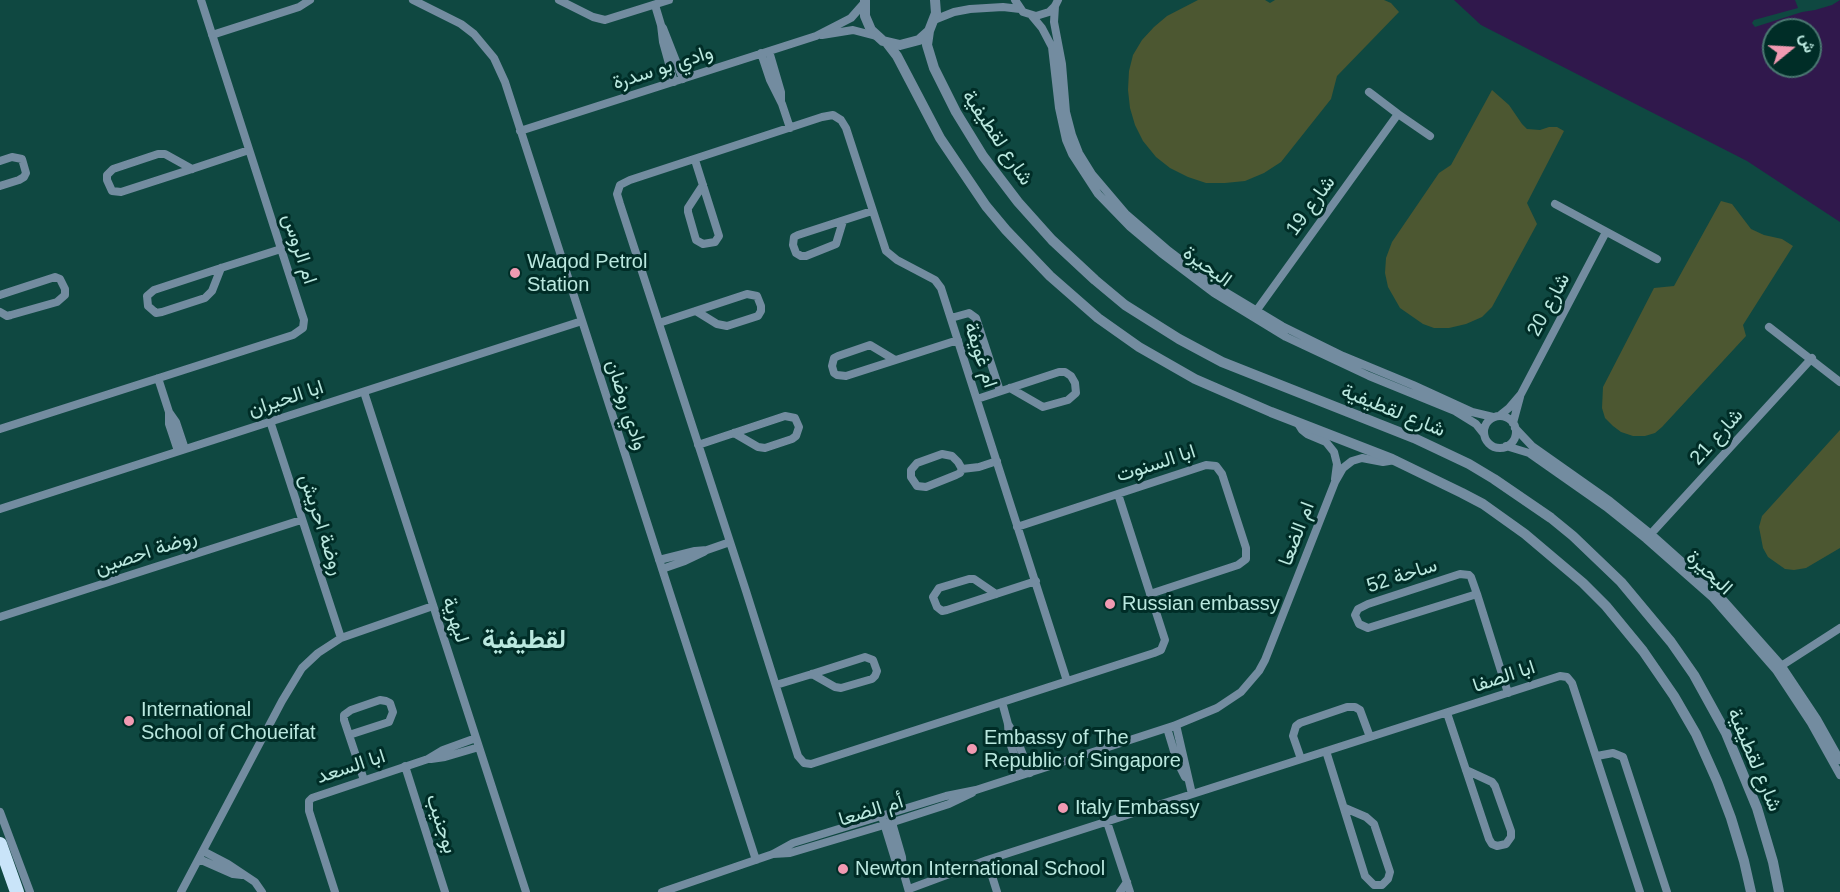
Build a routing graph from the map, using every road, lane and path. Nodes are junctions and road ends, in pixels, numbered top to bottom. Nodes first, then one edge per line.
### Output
1 (201, 0) edge
2 (309, 0) edge
3 (413, 0) edge
4 (559, 0) edge
5 (669, 0) edge
6 (935, 0) edge
7 (1015, 0) edge
8 (865, 1) edge
9 (998, 3) edge
10 (1056, 3) edge
11 (970, 4) edge
12 (654, 5) junction
13 (1020, 9) junction
14 (1032, 16) junction
15 (934, 20) junction
16 (929, 31) junction
17 (212, 35) junction
18 (816, 36) junction
19 (876, 36) junction
20 (887, 43) junction
21 (765, 52) junction
22 (679, 80) junction
23 (1369, 92) dead end
24 (1063, 110) junction
25 (1398, 114) junction
26 (790, 128) junction
27 (520, 131) junction
28 (1430, 136) dead end
29 (249, 150) junction
30 (695, 160) junction
31 (0, 161) edge
32 (192, 169) junction
33 (703, 185) junction
34 (0, 186) edge
35 (1555, 204) dead end
36 (872, 211) junction
37 (843, 220) junction
38 (1606, 232) junction
39 (281, 249) junction
40 (1657, 259) dead end
41 (220, 268) junction
42 (0, 295) edge
43 (696, 311) junction
44 (0, 312) edge
45 (1254, 314) junction
46 (951, 318) junction
47 (582, 321) junction
48 (659, 323) junction
49 (1769, 327) dead end
50 (958, 340) junction
51 (1812, 358) junction
52 (895, 360) junction
53 (158, 378) junction
54 (1840, 382) edge
55 (1010, 388) junction
56 (364, 392) junction
57 (1000, 392) junction
58 (1521, 394) junction
59 (977, 399) junction
60 (1449, 405) junction
61 (1496, 416) junction
62 (270, 421) junction
63 (1297, 422) junction
64 (1514, 426) junction
65 (0, 429) edge
66 (734, 433) junction
67 (1484, 434) junction
68 (698, 445) junction
69 (1506, 446) junction
70 (182, 450) junction
71 (1395, 460) junction
72 (997, 461) junction
73 (962, 469) junction
74 (1335, 482) junction
75 (1583, 486) junction
76 (1118, 494) junction
77 (0, 509) edge
78 (302, 520) junction
79 (1017, 526) junction
80 (1649, 536) junction
81 (730, 542) junction
82 (661, 564) junction
83 (1036, 581) junction
84 (996, 594) junction
85 (1150, 594) junction
86 (1477, 594) junction
87 (434, 606) junction
88 (0, 617) edge
89 (1840, 628) edge
90 (341, 638) junction
91 (1778, 668) junction
92 (812, 674) junction
93 (1067, 681) junction
94 (776, 685) junction
95 (1508, 693) junction
96 (1002, 702) junction
97 (1447, 713) junction
98 (1172, 727) junction
99 (349, 735) junction
100 (1370, 737) junction
101 (478, 742) junction
102 (1833, 747) edge
103 (1326, 751) junction
104 (1597, 756) junction
105 (1301, 759) junction
106 (1840, 760) edge
107 (405, 766) junction
108 (1466, 770) junction
109 (1026, 774) junction
110 (1840, 775) edge
111 (363, 780) junction
112 (1192, 794) junction
113 (1345, 808) junction
114 (0, 812) edge
115 (887, 819) junction
116 (1107, 822) junction
117 (0, 844) edge
118 (201, 855) junction
119 (756, 860) junction
120 (987, 861) junction
121 (0, 867) edge
122 (1127, 882) junction
123 (909, 891) edge
124 (8, 892) edge
125 (17, 892) edge
126 (30, 892) edge
127 (181, 892) edge
128 (262, 892) edge
129 (335, 892) edge
130 (445, 892) edge
131 (526, 892) edge
132 (662, 892) edge
133 (997, 892) edge
134 (1120, 892) edge
135 (1130, 892) edge
136 (1640, 892) edge
137 (1667, 892) edge
138 (1750, 892) edge
139 (1779, 892) edge

1 - 17 street, ام الروس
2 - 17 street
3 - 27 street, وادي روضان
4 - 12 street
5 - 12 street
6 - 15 street
7 - 13 street
8 - 18 street, وادي بو سدرة
8 - 19 street
9 - 11 street
9 - 13 street
10 - 14 street
10 - 24 street, البحيرة
11 - 15 street
12 - 22 street
13 - 14 street
14 - 24 street, البحيرة
15 - 16 street
16 - 20 street
16 - 139 street, شارع لقطيفية
17 - 29 street, ام الروس
18 - 19 street, وادي بو سدرة
18 - 21 street, وادي بو سدرة
19 - 20 street
20 - 63 street
21 - 22 street, وادي بو سدرة
21 - 26 street
22 - 27 street, وادي بو سدرة
23 - 25 street
24 - 45 street, البحيرة
25 - 28 street
25 - 45 street, شارع 19
26 - 30 street, ام غويفة
26 - 36 street, ام غويفة
27 - 47 street, وادي روضان
29 - 32 street
29 - 39 street, ام الروس
30 - 33 street
30 - 48 street, ام غويفة
31 - 34 street
32 - 32 street
33 - 33 street
35 - 38 street
36 - 37 street
36 - 46 street, ام غويفة
37 - 37 street
38 - 40 street
38 - 58 street, شارع 20
39 - 41 street
39 - 53 street, ام الروس
41 - 41 street
42 - 44 street
43 - 43 street
43 - 48 street
45 - 60 street, البحيرة
46 - 50 street, ام غويفة
46 - 57 street
47 - 56 street, ابا الحيران
47 - 82 street, وادي روضان
48 - 68 street, ام غويفة
49 - 51 street
50 - 52 street
50 - 59 street, ام غويفة
51 - 54 street
51 - 80 street, شارع 21
52 - 52 street
53 - 65 street, ام الروس
53 - 70 street
55 - 55 street
55 - 57 street
56 - 62 street, ابا الحيران
56 - 87 street, لبهرية
57 - 59 street
58 - 61 street, شارع 20
58 - 64 street, شارع 20
59 - 72 street, ام غويفة
60 - 61 street, البحيرة
60 - 67 street, البحيرة
61 - 64 street
61 - 67 street
62 - 70 street, ابا الحيران
62 - 78 street, روضة احريش
63 - 71 street
63 - 74 street, ام الضعا
64 - 69 street
64 - 75 street, البحيرة
66 - 66 street
66 - 68 street
67 - 69 street
68 - 81 street, ام غويفة
69 - 75 street, البحيرة
70 - 77 street, ابا الحيران
71 - 74 street, ام الضعا
71 - 138 street
72 - 73 street
72 - 79 street, ام غويفة
73 - 73 street
74 - 98 street, ام الضعا
75 - 80 street, البحيرة
76 - 79 street, ابا السنوت
76 - 85 street, ام غويفة
76 - 85 street, ابا السنوت
78 - 88 street, روضة احصين
78 - 90 street, روضة احريش
79 - 83 street, ام غويفة
80 - 91 street, البحيرة
81 - 82 street
81 - 94 street, ام غويفة
82 - 119 street, وادي روضان
83 - 84 street
83 - 93 street, ام غويفة
84 - 84 street
85 - 93 street, ام غويفة
86 - 86 street, ساحة 52
86 - 95 street, ساحة 52
87 - 90 street
87 - 101 street, لبهرية
89 - 91 street
90 - 118 street
91 - 102 street, البحيرة
92 - 92 street
92 - 94 street
93 - 96 street, ام غويفة
94 - 96 street, ام غويفة
95 - 97 street, ابا الصفا
95 - 104 street, ابا الصفا
96 - 109 street
97 - 100 street, ابا الصفا
97 - 108 street
98 - 109 street, أم الضعا
98 - 112 street
99 - 99 street
99 - 111 street
100 - 103 street, ابا الصفا
100 - 105 street
101 - 107 street, ابا السعد
101 - 131 street, لبهرية
102 - 106 street, البحيرة
102 - 110 street, البحيرة
103 - 105 street, ابا الصفا
103 - 113 street
104 - 136 street, ابا الصفا
104 - 137 street
105 - 112 street, ابا الصفا
107 - 111 street, ابا السعد
107 - 130 street, بوجنيب
108 - 108 street
109 - 115 street, أم الضعا
111 - 129 street, ابا السعد
112 - 116 street, ابا الصفا
113 - 113 street
114 - 126 street
115 - 119 street, أم الضعا
115 - 123 street
116 - 120 street, ابا الصفا
116 - 122 street
117 - 125 highway
118 - 127 street
118 - 128 street
119 - 132 street, أم الضعا
120 - 123 street, ابا الصفا
120 - 133 street
121 - 124 highway
122 - 134 street
122 - 135 street

